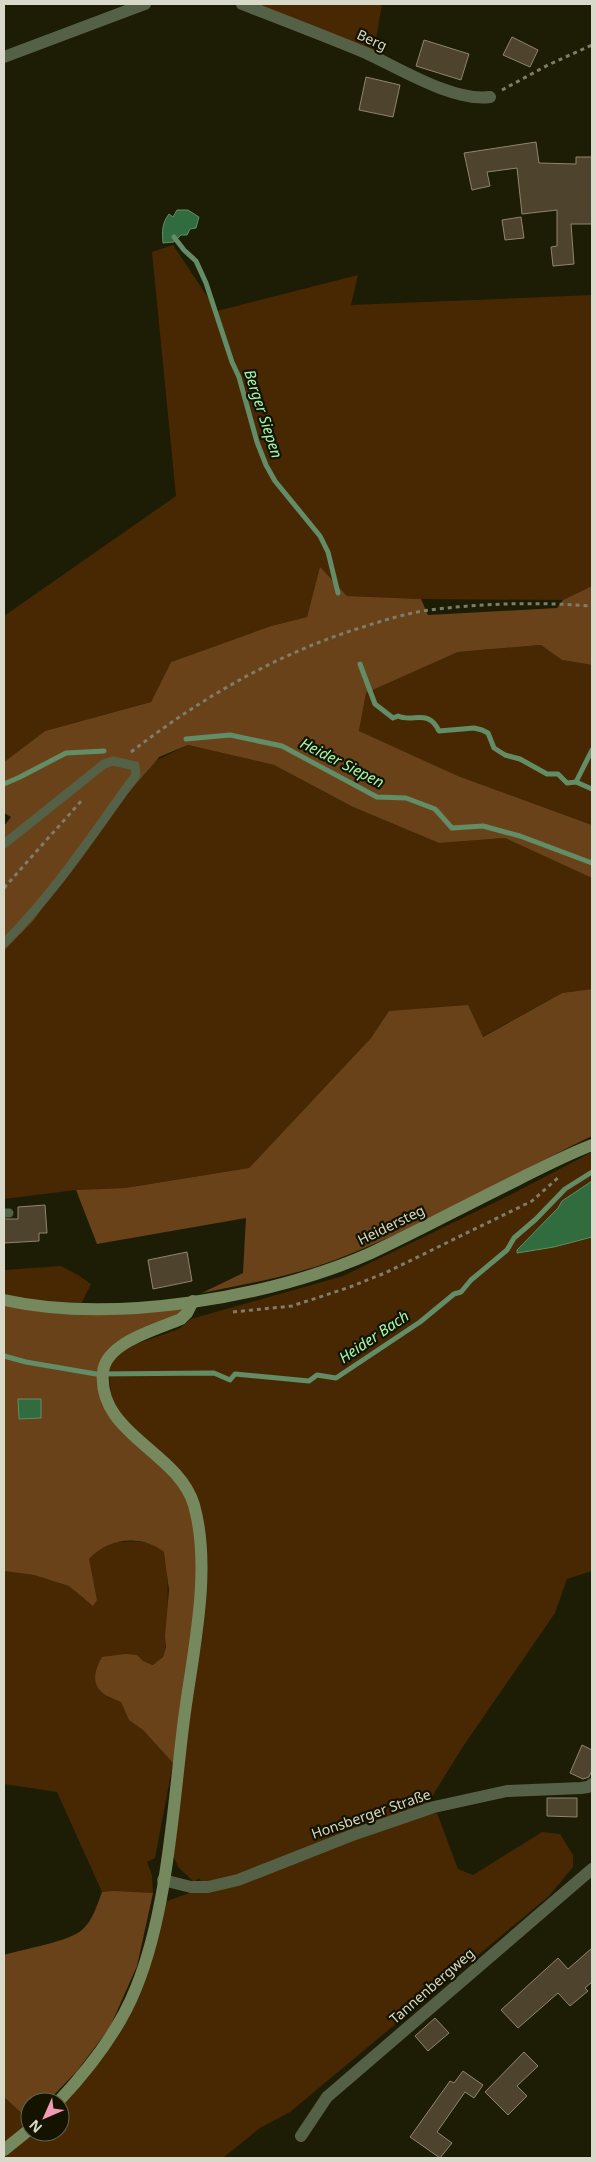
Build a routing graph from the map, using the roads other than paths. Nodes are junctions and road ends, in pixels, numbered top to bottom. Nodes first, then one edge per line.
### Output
1 (145, 4) edge
2 (242, 4) edge
3 (4, 57) edge
4 (490, 97) road end
5 (4, 844) edge
6 (4, 943) edge
7 (592, 1145) edge
8 (4, 1300) edge
9 (193, 1301) junction
10 (592, 1784) edge
11 (592, 1869) edge
12 (163, 1880) junction
13 (67, 2092) edge
14 (301, 2136) dead end
15 (20, 2137) edge
16 (4, 2150) edge

1 - 3 street
2 - 4 street, Berg
5 - 6 lane
7 - 9 main road, Heidersteg
8 - 9 main road, Heidersteg
9 - 12 main road
10 - 12 street, Honsberger Straße
11 - 14 street, Tannenbergweg
12 - 13 main road
15 - 16 main road

